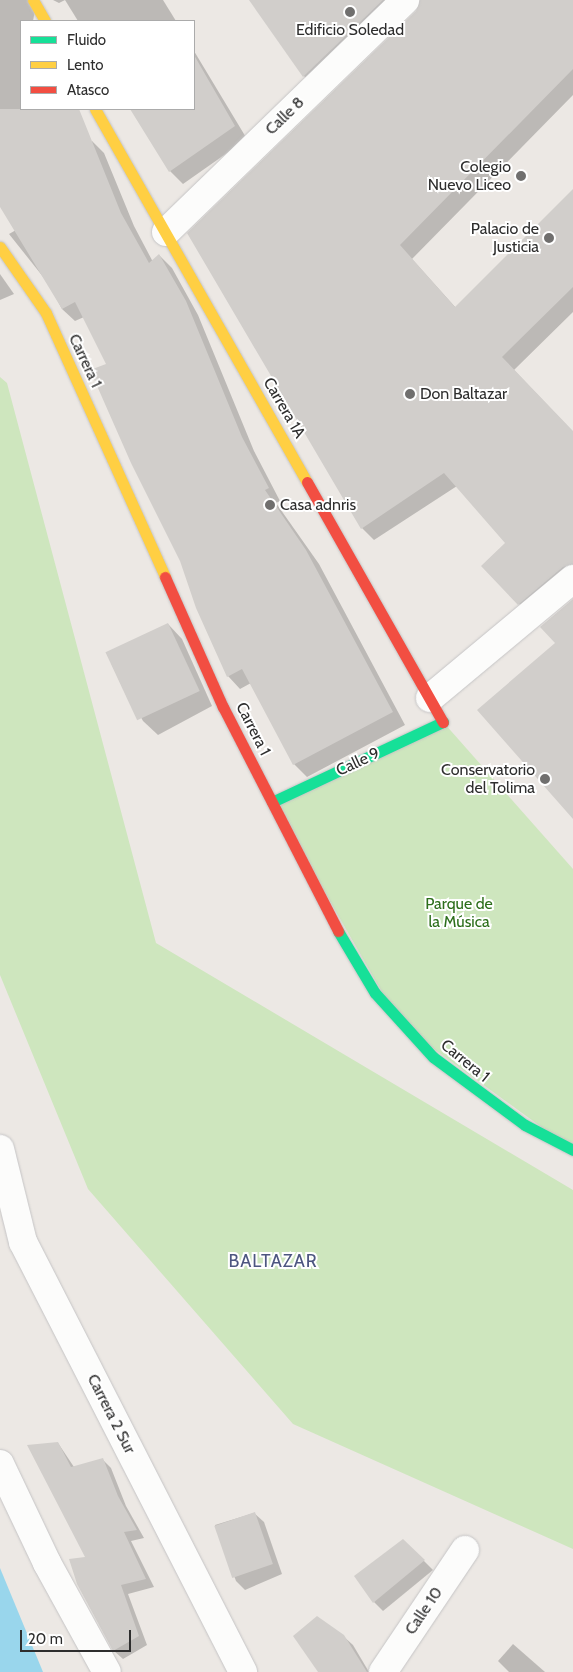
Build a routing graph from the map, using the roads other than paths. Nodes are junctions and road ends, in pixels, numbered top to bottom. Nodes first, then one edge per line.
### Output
1 (32, 0) edge
2 (405, 0) edge
3 (44, 20) edge
4 (96, 110) edge
5 (166, 232) junction
6 (0, 247) edge
7 (573, 578) edge
8 (430, 698) junction
9 (444, 723) joint
10 (272, 802) junction
11 (0, 1149) edge
12 (573, 1150) edge
13 (0, 1464) edge
14 (465, 1550) dead end
15 (107, 1672) edge
16 (243, 1672) edge
17 (383, 1672) edge

1 - 3 street
2 - 5 street, Calle 8
4 - 5 street, Carrera 1A
5 - 8 street, Carrera 1A
6 - 10 street, Carrera 1
7 - 8 street
8 - 9 street, Carrera 1A
9 - 10 street, Calle 9
10 - 12 street, Carrera 1
11 - 16 street, Carrera 2 Sur
13 - 15 street
14 - 17 street, Calle 10

